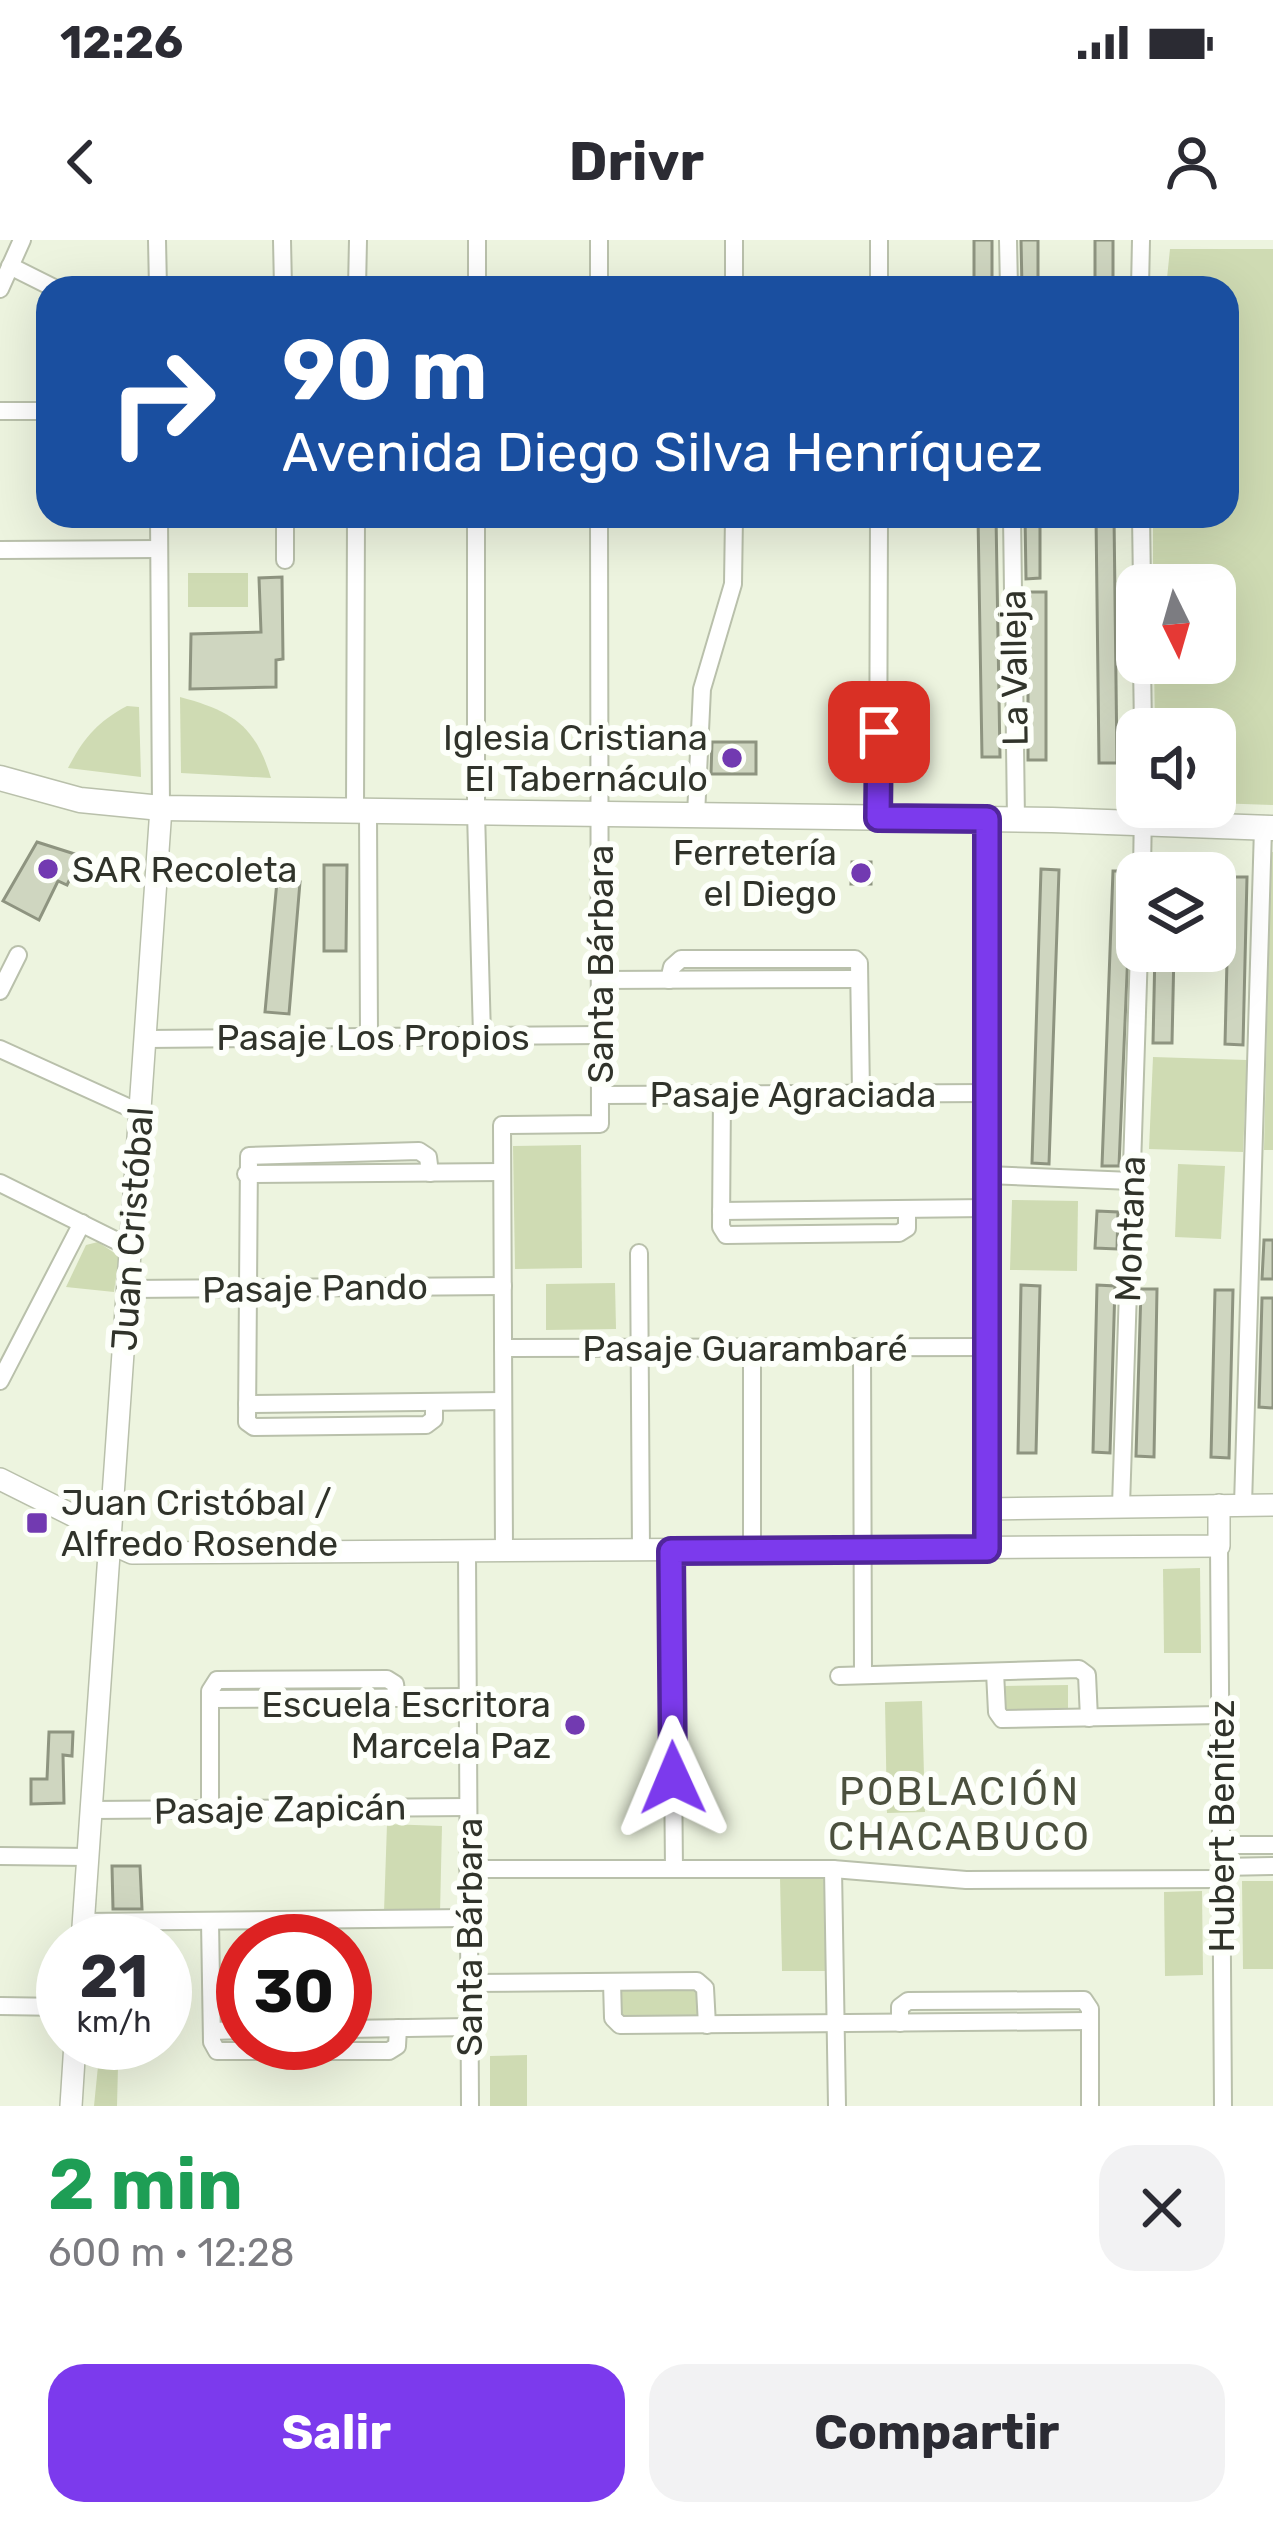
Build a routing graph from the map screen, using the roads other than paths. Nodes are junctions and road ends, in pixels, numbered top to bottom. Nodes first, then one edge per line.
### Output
1 (22, 240) edge
2 (157, 240) edge
3 (282, 240) edge
4 (358, 240) edge
5 (476, 240) edge
6 (599, 240) edge
7 (734, 240) edge
8 (879, 240) edge
9 (1008, 240) edge
10 (1141, 240) edge
11 (10, 266) junction
12 (158, 276) edge
13 (283, 276) edge
14 (357, 276) edge
15 (476, 276) edge
16 (599, 276) edge
17 (734, 276) edge
18 (879, 276) edge
19 (1009, 276) edge
20 (1140, 276) edge
21 (36, 279) edge
22 (0, 289) edge
23 (0, 411) edge
24 (36, 411) edge
25 (159, 528) edge
26 (285, 528) edge
27 (356, 528) edge
28 (476, 528) edge
29 (599, 528) edge
30 (734, 528) edge
31 (879, 528) edge
32 (1012, 528) edge
33 (1141, 528) edge
34 (159, 549) junction
35 (3, 556) edge
36 (285, 560) dead end
37 (1142, 564) edge
38 (0, 778) edge
39 (160, 808) junction
40 (362, 811) junction
41 (476, 812) junction
42 (599, 814) junction
43 (696, 815) junction
44 (1116, 816) edge
45 (878, 818) junction
46 (987, 819) junction
47 (1016, 820) junction
48 (1236, 825) edge
49 (1268, 828) edge
50 (18, 955) dead end
51 (1138, 972) edge
52 (600, 980) junction
53 (0, 991) edge
54 (600, 1035) junction
55 (369, 1036) junction
56 (482, 1036) junction
57 (146, 1039) junction
58 (0, 1049) edge
59 (861, 1093) junction
60 (987, 1093) junction
61 (722, 1094) junction
62 (600, 1095) junction
63 (141, 1113) junction
64 (502, 1172) junction
65 (987, 1175) junction
66 (1132, 1180) junction
67 (0, 1183) edge
68 (987, 1208) junction
69 (82, 1223) junction
70 (131, 1248) junction
71 (639, 1252) dead end
72 (503, 1286) junction
73 (246, 1288) junction
74 (128, 1289) junction
75 (862, 1347) junction
76 (987, 1347) junction
77 (503, 1348) junction
78 (640, 1348) junction
79 (752, 1348) junction
80 (0, 1381) edge
81 (503, 1401) junction
82 (434, 1402) junction
83 (247, 1404) junction
84 (0, 1479) edge
85 (1219, 1505) junction
86 (1243, 1505) junction
87 (1273, 1505) edge
88 (1121, 1506) junction
89 (987, 1509) junction
90 (110, 1540) junction
91 (1219, 1546) junction
92 (987, 1549) junction
93 (752, 1550) junction
94 (863, 1550) junction
95 (504, 1551) junction
96 (641, 1551) junction
97 (671, 1551) junction
98 (467, 1552) junction
99 (995, 1672) junction
100 (863, 1675) junction
101 (839, 1676) dead end
102 (467, 1697) junction
103 (1220, 1715) junction
104 (1089, 1718) junction
105 (468, 1807) junction
106 (211, 1809) junction
107 (92, 1810) junction
108 (1221, 1845) junction
109 (1273, 1845) edge
110 (0, 1856) edge
111 (88, 1857) junction
112 (1273, 1866) edge
113 (468, 1869) junction
114 (674, 1869) junction
115 (833, 1869) junction
116 (1221, 1873) junction
117 (84, 1914) edge
118 (468, 1918) junction
119 (210, 1921) junction
120 (192, 1923) edge
121 (612, 1982) junction
122 (469, 1983) junction
123 (0, 2006) edge
124 (36, 2007) edge
125 (835, 2024) junction
126 (706, 2025) junction
127 (470, 2027) junction
128 (372, 2028) edge
129 (398, 2028) junction
130 (212, 2031) junction
131 (216, 2031) edge
132 (73, 2070) edge
133 (71, 2106) edge
134 (470, 2106) edge
135 (836, 2106) edge
136 (1090, 2106) edge
137 (1223, 2106) edge

1 - 11 street
2 - 12 street
3 - 13 street
4 - 14 street
5 - 15 street
6 - 16 street
7 - 17 street
8 - 18 street
9 - 19 street
10 - 20 street
11 - 21 street
11 - 22 street
23 - 24 street
25 - 34 street, Juan Cristóbal
26 - 36 street
27 - 40 street
28 - 41 street
29 - 42 street, Santa Bárbara
30 - 43 street
31 - 45 street
32 - 47 street, La Valleja
33 - 37 street
34 - 35 street
34 - 39 street, Juan Cristóbal
38 - 39 main road
39 - 40 main road
39 - 57 street, Juan Cristóbal
40 - 41 main road
40 - 55 street
41 - 42 main road
41 - 56 street
42 - 43 main road
42 - 52 street, Santa Bárbara
43 - 45 main road
44 - 47 main road
45 - 46 main road
46 - 47 main road
46 - 60 street
48 - 49 main road
49 - 86 street
50 - 53 street
51 - 66 street, Montana
52 - 54 street, Santa Bárbara
52 - 59 street
54 - 56 street, Pasaje Los Propios
54 - 62 street, Santa Bárbara
55 - 56 street, Pasaje Los Propios
55 - 57 street, Pasaje Los Propios
57 - 63 street, Juan Cristóbal
58 - 63 street
59 - 60 street, Pasaje Agraciada
59 - 61 street, Pasaje Agraciada
60 - 65 street
61 - 62 street, Pasaje Agraciada
61 - 68 street
62 - 64 street, Santa Bárbara
63 - 70 street, Juan Cristóbal
64 - 72 street
64 - 73 street
65 - 66 street
65 - 68 street
66 - 88 street, Montana
67 - 69 street
68 - 76 street
69 - 70 street
69 - 80 street
70 - 74 street, Juan Cristóbal
71 - 78 street
72 - 73 street, Pasaje Pando
72 - 77 street
73 - 74 street, Pasaje Pando
73 - 83 street
74 - 90 street, Juan Cristóbal
75 - 76 street, Pasaje Guarambaré
75 - 79 street, Pasaje Guarambaré
75 - 94 street
76 - 89 street
77 - 78 street, Pasaje Guarambaré
77 - 81 street
78 - 79 street, Pasaje Guarambaré
78 - 96 street
79 - 93 street
81 - 82 street
81 - 95 street
82 - 83 street
82 - 83 street
84 - 90 street
85 - 86 street
85 - 88 street
85 - 91 street
86 - 87 street
88 - 89 street
89 - 92 street
90 - 98 street
90 - 107 street, Juan Cristóbal
91 - 92 street
91 - 103 street, Hubert Benítez
92 - 94 street
93 - 94 street
93 - 97 street
94 - 100 street
95 - 96 street
95 - 98 street
96 - 97 street
97 - 114 street
98 - 102 street, Santa Bárbara
99 - 100 street
99 - 104 street
99 - 104 street
100 - 101 street
102 - 105 street, Santa Bárbara
102 - 106 street
103 - 104 street
103 - 108 street, Hubert Benítez
105 - 106 street, Pasaje Zapicán
105 - 113 street, Santa Bárbara
106 - 107 street, Pasaje Zapicán
107 - 111 street, Juan Cristóbal
108 - 109 street
108 - 116 street, Hubert Benítez
110 - 111 street
111 - 117 street, Juan Cristóbal
112 - 116 street
113 - 114 street
113 - 118 street, Santa Bárbara
114 - 115 street
115 - 116 street
115 - 125 street
116 - 137 street, Hubert Benítez
118 - 119 street
118 - 122 street, Santa Bárbara
119 - 120 street
119 - 130 street
121 - 122 street
121 - 126 street
121 - 126 street
122 - 127 street, Santa Bárbara
123 - 124 street
125 - 126 street
125 - 135 street
125 - 136 street
127 - 129 street
127 - 134 street, Santa Bárbara
128 - 129 street
129 - 130 street
130 - 131 street
132 - 133 street

